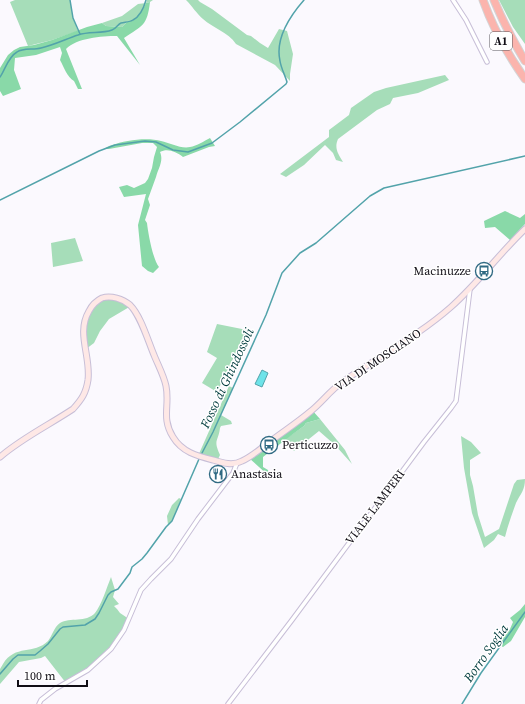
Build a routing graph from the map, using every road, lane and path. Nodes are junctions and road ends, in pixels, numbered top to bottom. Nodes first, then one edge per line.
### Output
1 (453, 0) edge
2 (483, 0) edge
3 (494, 0) edge
4 (525, 61) edge
5 (487, 62) dead end
6 (525, 78) edge
7 (525, 229) edge
8 (470, 289) junction
9 (0, 457) edge
10 (237, 463) junction
11 (39, 704) edge
12 (228, 704) edge

1 - 5 street
2 - 6 highway, A1
3 - 4 highway, A1
7 - 8 main road, VIA DI MOSCIANO
8 - 10 main road, VIA DI MOSCIANO
8 - 12 street, VIALE LAMPERI
9 - 10 main road
10 - 11 street

